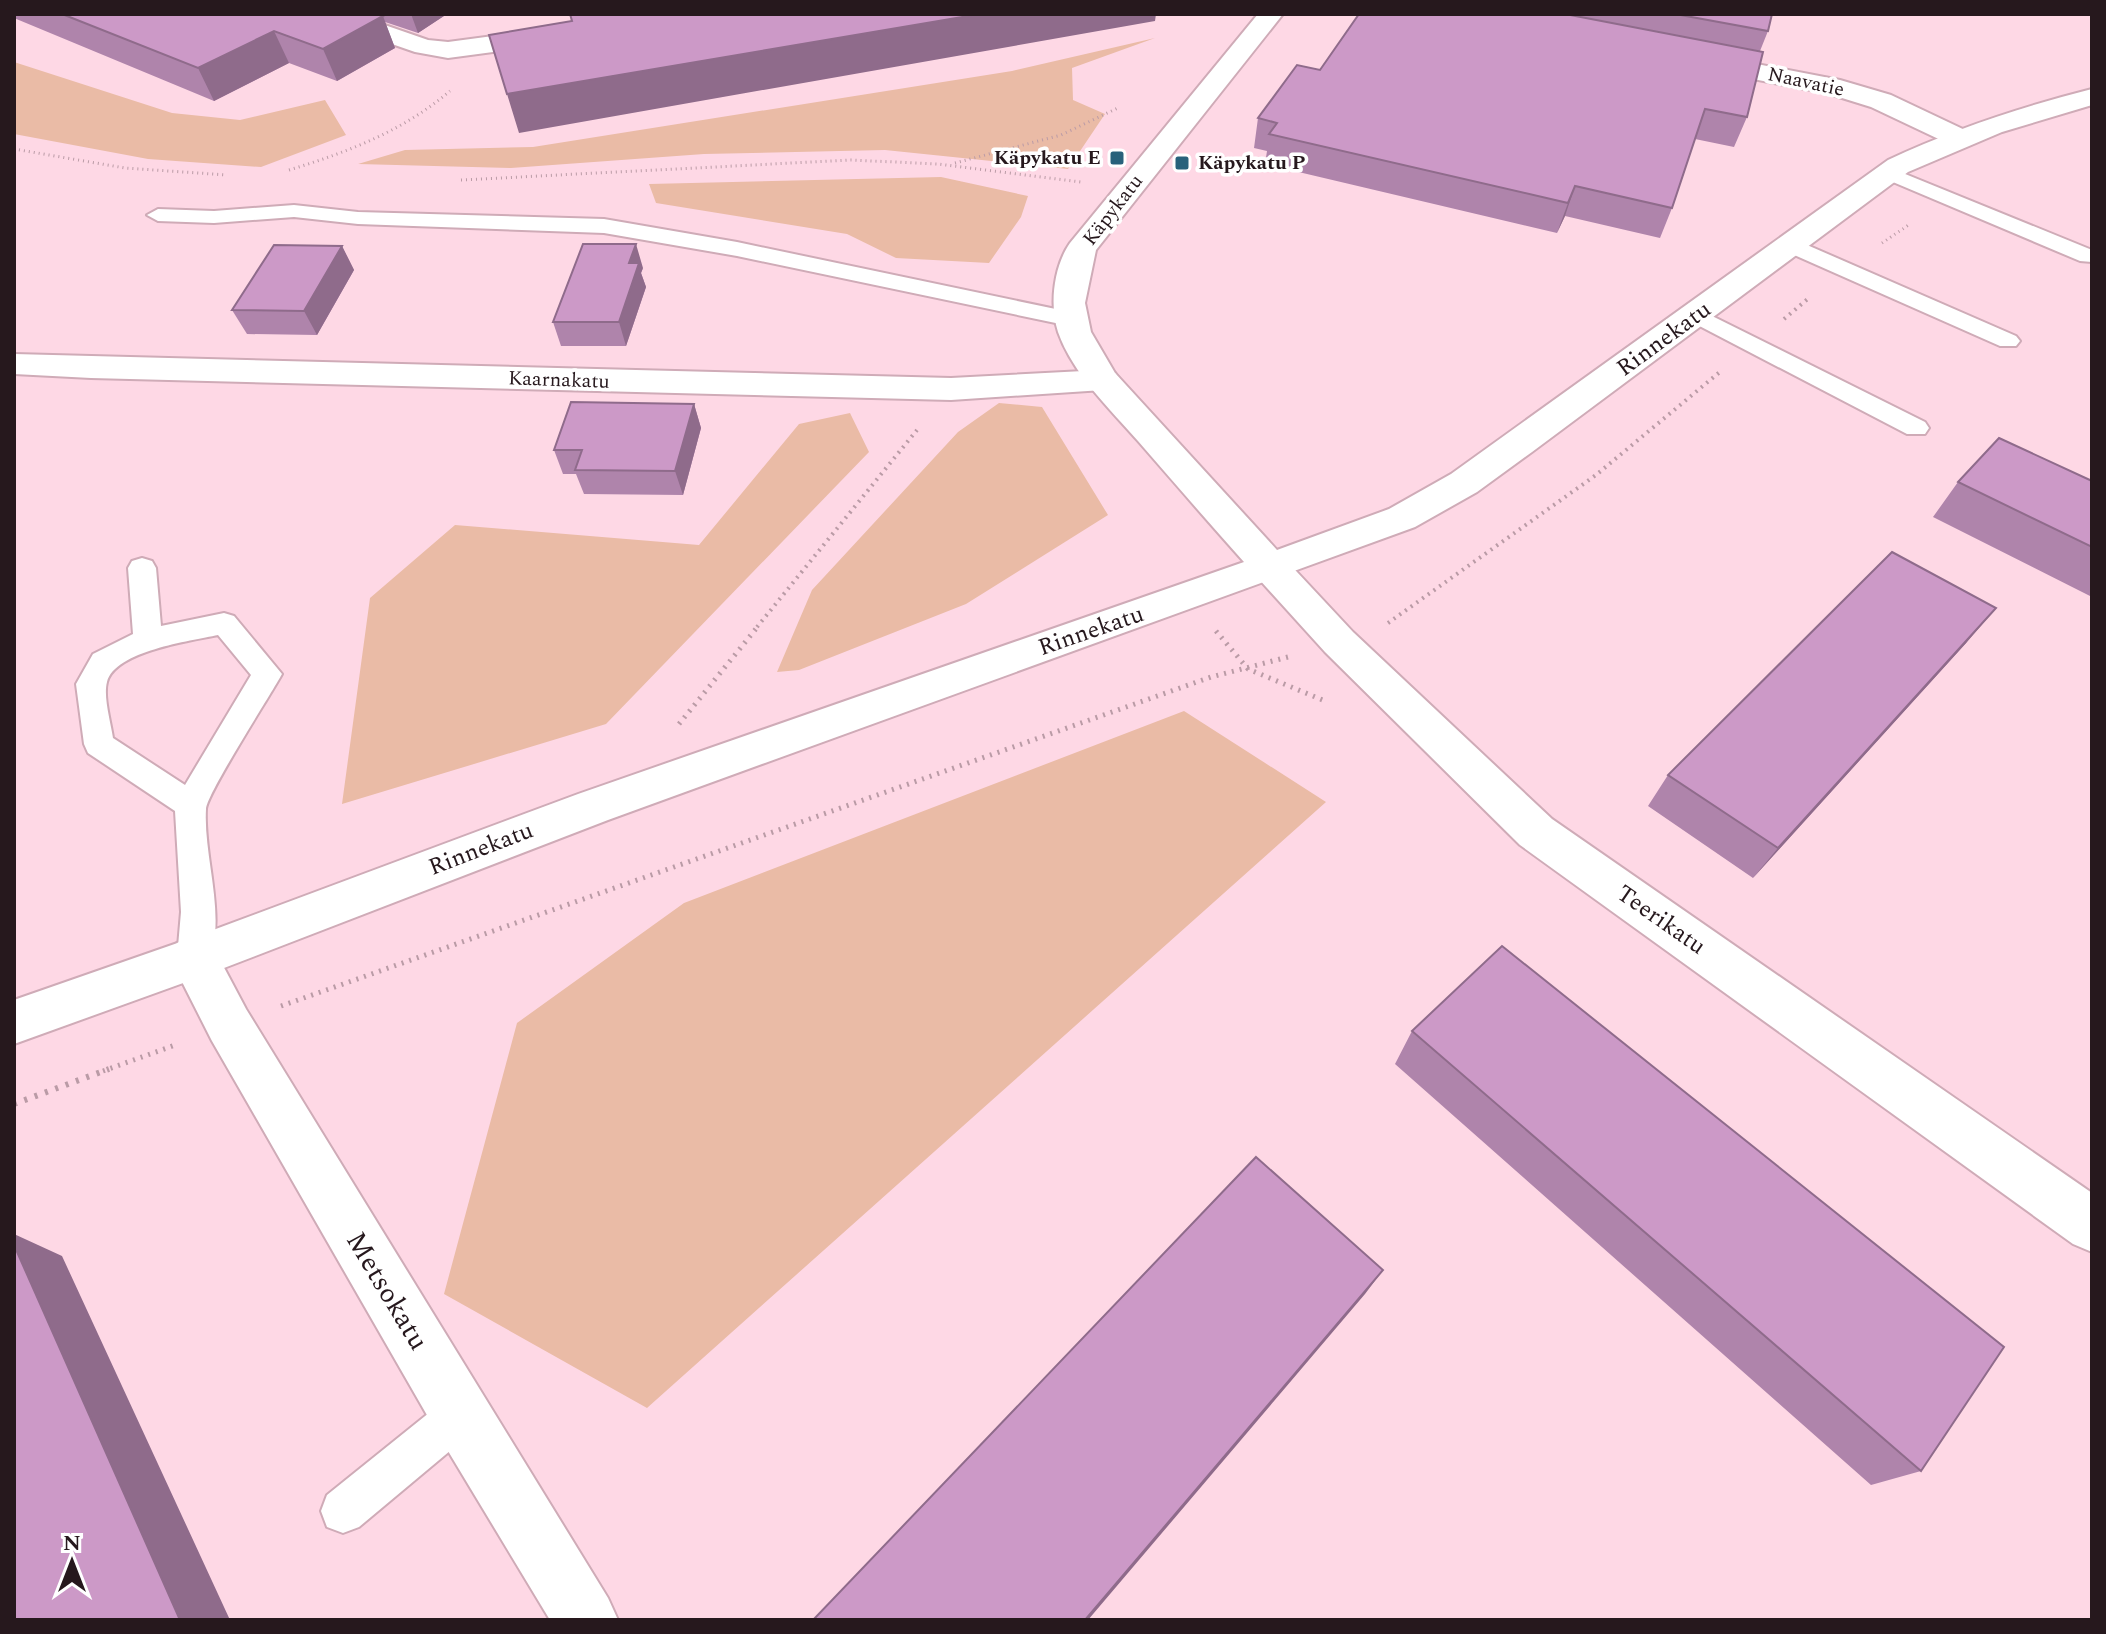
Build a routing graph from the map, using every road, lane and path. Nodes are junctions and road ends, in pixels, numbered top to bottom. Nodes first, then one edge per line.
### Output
1 (329, 14) edge
2 (1271, 14) edge
3 (580, 31) edge
4 (475, 48) junction
5 (1676, 56) edge
6 (2092, 97) edge
7 (1120, 107) dead end
8 (1957, 137) junction
9 (14, 149) edge
10 (950, 164) junction
11 (281, 173) dead end
12 (1888, 173) junction
13 (230, 175) dead end
14 (450, 180) dead end
15 (1081, 181) dead end
16 (158, 215) dead end
17 (1791, 245) junction
18 (2088, 256) dead end
19 (1696, 315) junction
20 (1070, 319) junction
21 (2008, 341) dead end
22 (14, 364) edge
23 (1103, 380) junction
24 (951, 389) junction
25 (1916, 428) dead end
26 (1270, 567) junction
27 (142, 568) dead end
28 (148, 639) junction
29 (674, 731) dead end
30 (190, 805) junction
31 (194, 958) junction
32 (14, 1022) edge
33 (229, 1025) junction
34 (14, 1104) edge
35 (2092, 1225) edge
36 (460, 1415) junction
37 (343, 1511) dead end
38 (586, 1620) edge

1 - 4 street
2 - 20 street, Käpykatu
3 - 4 street
4 - 11 path
5 - 8 street, Naavatie
6 - 8 street, Rinnekatu
7 - 10 path
8 - 12 street, Rinnekatu
9 - 13 path
10 - 14 path
10 - 15 path
12 - 17 street, Rinnekatu
12 - 18 lane
16 - 20 lane
17 - 19 street, Rinnekatu
17 - 21 lane
19 - 25 lane
19 - 26 street, Rinnekatu
20 - 23 street, Käpykatu
22 - 24 street, Kaarnakatu
23 - 24 street, Kaarnakatu
23 - 26 street, Käpykatu
24 - 29 path
26 - 31 street, Rinnekatu
26 - 35 street, Teerikatu
27 - 28 lane
28 - 30 lane
28 - 30 lane
30 - 31 lane
31 - 32 street, Rinnekatu
31 - 33 street, Metsokatu
33 - 34 path
33 - 36 street, Metsokatu
36 - 37 lane
36 - 38 street, Metsokatu

